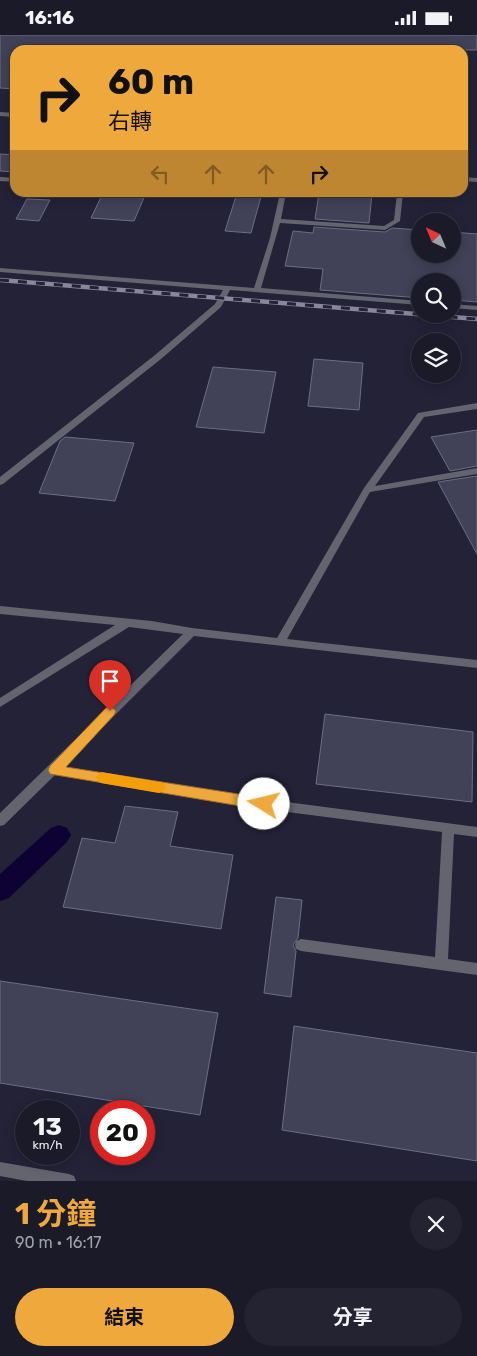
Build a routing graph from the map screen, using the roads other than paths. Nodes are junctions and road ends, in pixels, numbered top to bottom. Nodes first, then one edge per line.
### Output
1 (282, 197) edge
2 (400, 197) edge
3 (277, 221) junction
4 (0, 270) edge
5 (227, 289) junction
6 (257, 291) junction
7 (411, 302) edge
8 (461, 307) edge
9 (477, 308) edge
10 (477, 406) edge
11 (477, 471) edge
12 (0, 482) edge
13 (367, 490) junction
14 (0, 610) edge
15 (126, 624) junction
16 (192, 632) junction
17 (280, 642) junction
18 (477, 664) edge
19 (0, 703) edge
20 (54, 770) junction
21 (0, 821) edge
22 (448, 828) junction
23 (477, 832) edge
24 (301, 945) dead end
25 (440, 964) junction
26 (477, 969) edge
27 (0, 1169) edge
28 (69, 1181) edge

1 - 3 lane
2 - 3 lane
3 - 6 lane
4 - 5 lane
5 - 6 lane
5 - 12 lane
6 - 7 lane
8 - 9 lane
10 - 13 lane
11 - 13 lane
13 - 17 lane
14 - 15 lane
15 - 16 lane
15 - 19 lane
16 - 17 lane
16 - 20 lane
17 - 18 lane
20 - 21 lane
20 - 22 lane
22 - 23 lane
22 - 25 lane
24 - 25 lane
25 - 26 lane
27 - 28 lane

